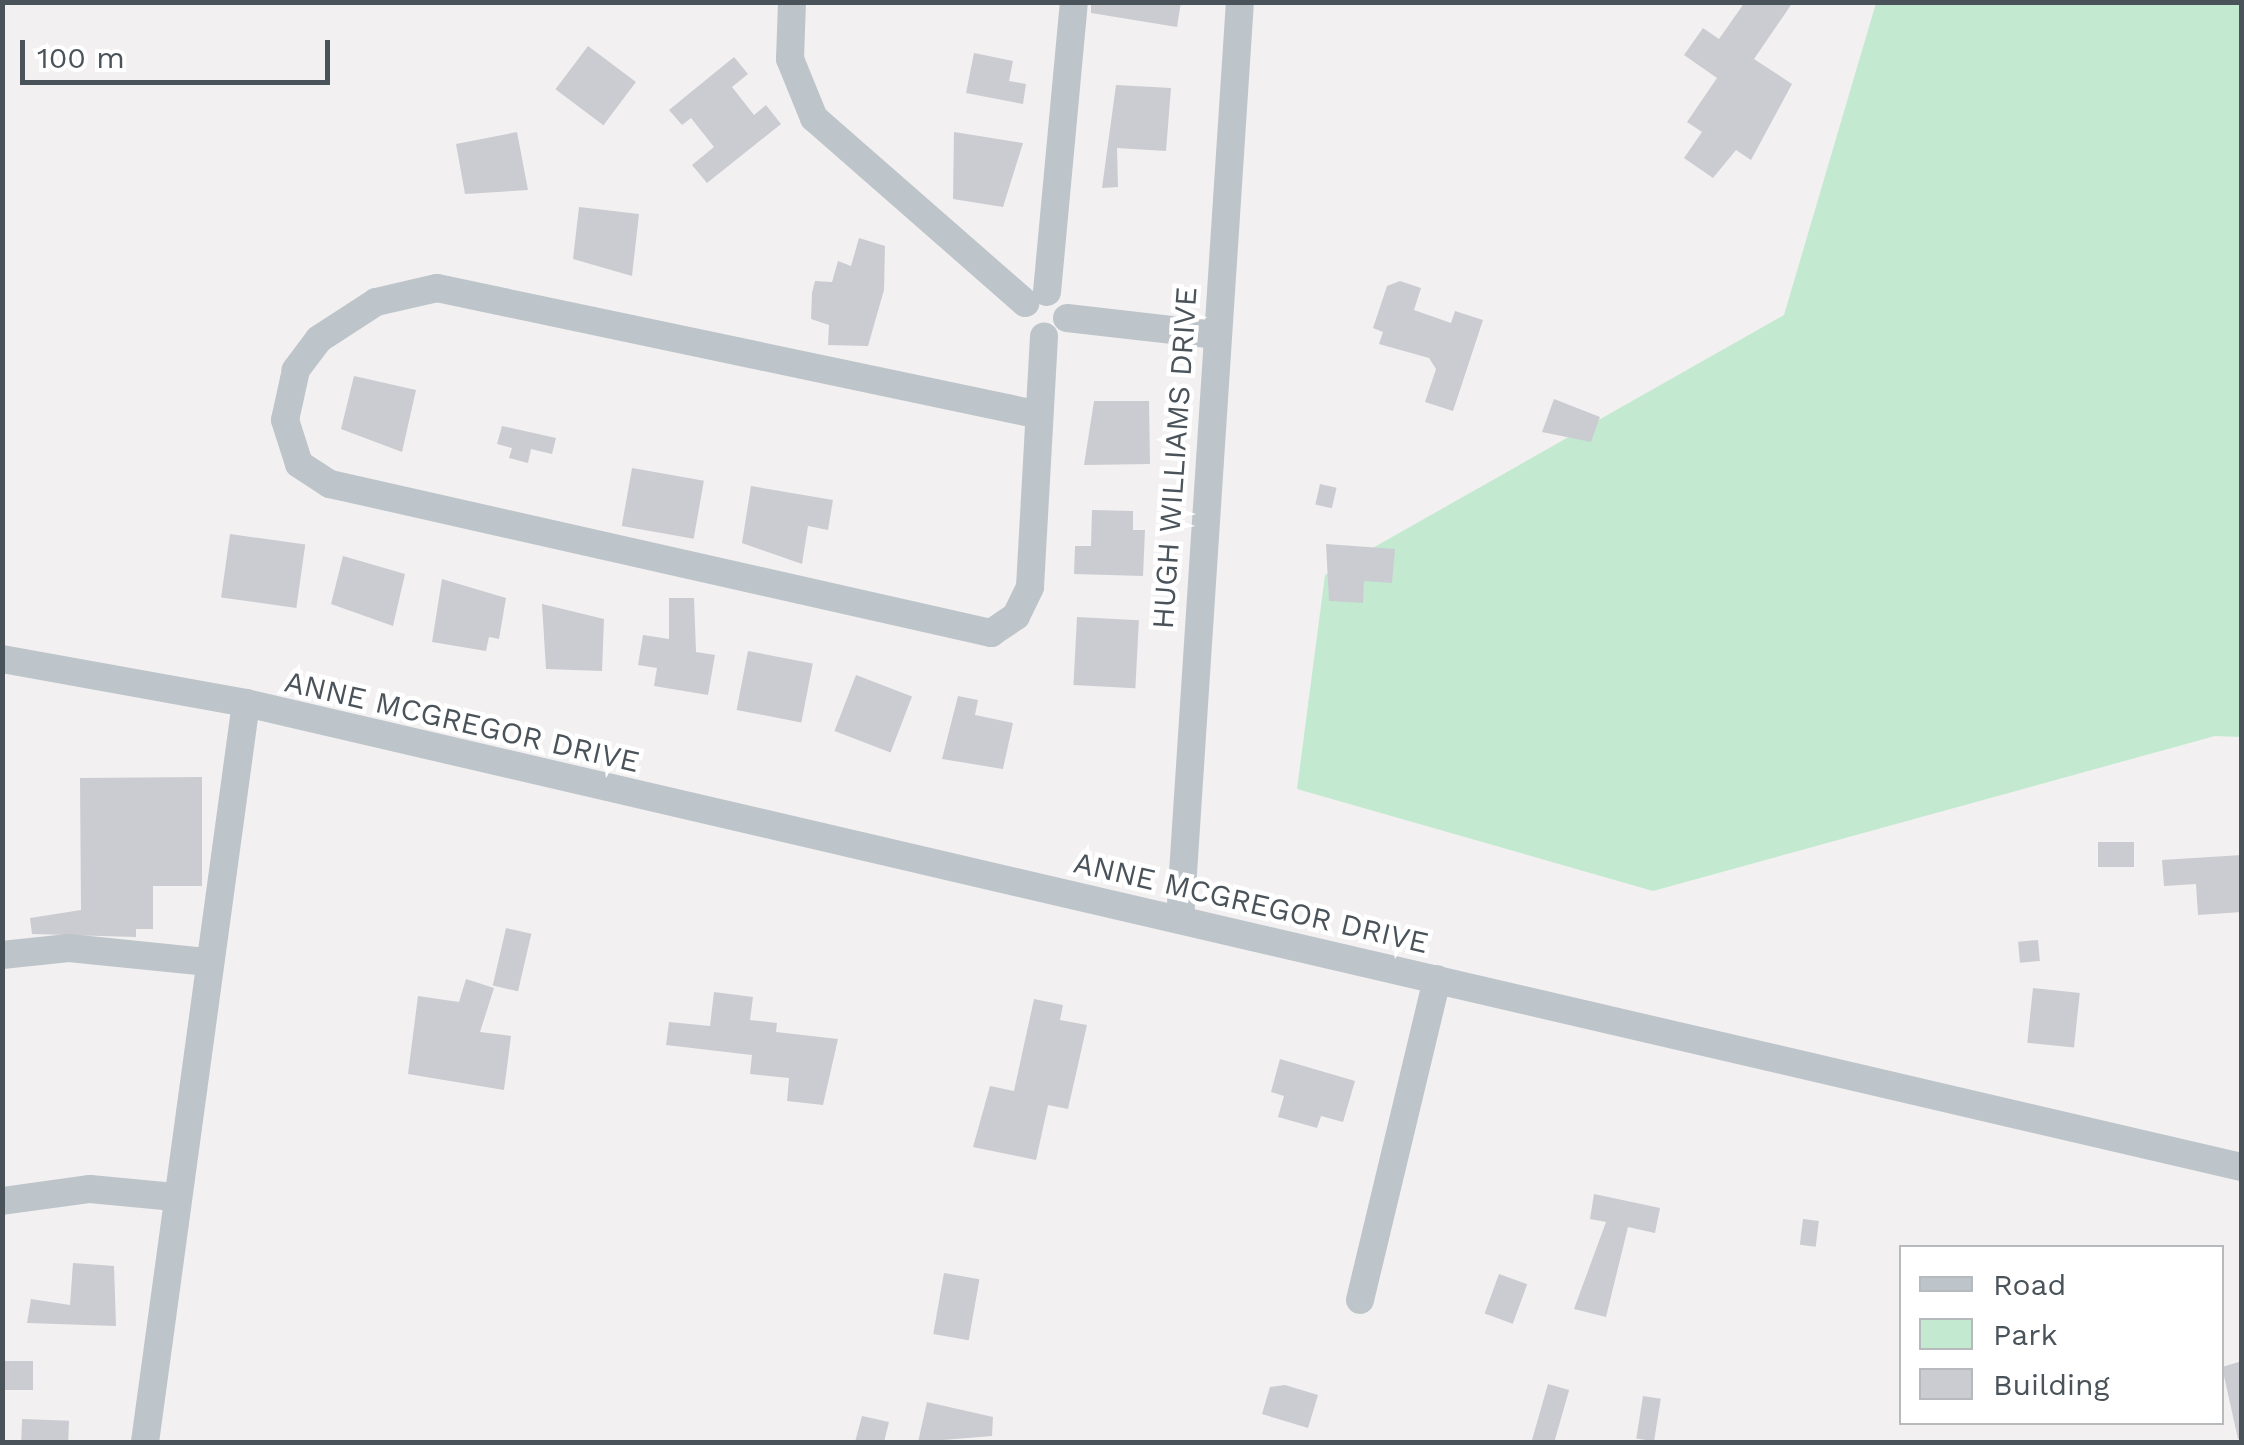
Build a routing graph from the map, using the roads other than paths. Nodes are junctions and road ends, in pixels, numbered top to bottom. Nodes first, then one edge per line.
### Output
1 (792, 2) edge
2 (1074, 2) edge
3 (1240, 2) edge
4 (1036, 297) junction
5 (1067, 318) junction
6 (1217, 334) junction
7 (1044, 336) junction
8 (1035, 414) junction
9 (2, 659) edge
10 (246, 703) junction
11 (1180, 920) junction
12 (2, 955) edge
13 (208, 962) junction
14 (1437, 979) junction
15 (2242, 1167) edge
16 (174, 1197) junction
17 (2, 1201) edge
18 (1360, 1300) dead end
19 (144, 1442) edge

1 - 4 street
2 - 4 street
3 - 6 street, HUGH WILLIAMS DRIVE
4 - 5 street
4 - 7 street
5 - 6 street
5 - 7 street
6 - 11 street, HUGH WILLIAMS DRIVE
7 - 8 street
8 - 8 street
9 - 10 street, ANNE MCGREGOR DRIVE
10 - 11 street, ANNE MCGREGOR DRIVE
10 - 13 street
11 - 14 street, ANNE MCGREGOR DRIVE
12 - 13 street
13 - 16 street
14 - 15 street, ANNE MCGREGOR DRIVE
14 - 18 street
16 - 17 street
16 - 19 street

